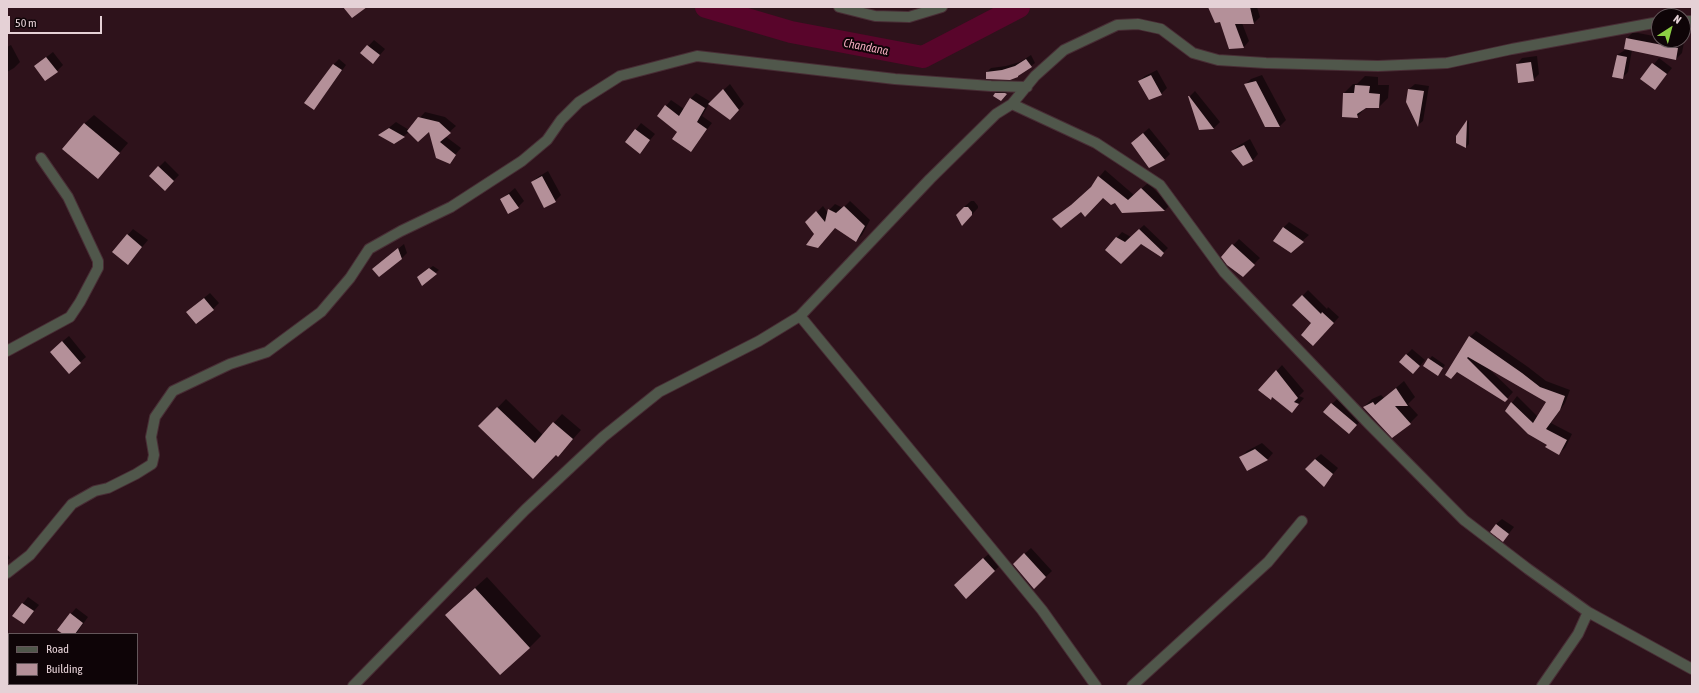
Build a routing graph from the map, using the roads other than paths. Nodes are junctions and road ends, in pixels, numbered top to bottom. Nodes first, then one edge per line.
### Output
1 (839, 7) edge
2 (942, 7) edge
3 (1651, 23) edge
4 (1027, 87) junction
5 (1012, 104) junction
6 (41, 158) dead end
7 (800, 316) junction
8 (7, 351) edge
9 (1302, 521) dead end
10 (7, 573) edge
11 (1588, 612) junction
12 (1692, 669) edge
13 (353, 686) edge
14 (1096, 686) edge
15 (1132, 686) edge
16 (1542, 686) edge

1 - 2 street
3 - 4 street
4 - 5 street
4 - 10 street
5 - 7 street
5 - 11 street
6 - 8 street
7 - 13 street
7 - 14 street
9 - 15 street
11 - 12 street
11 - 16 street

